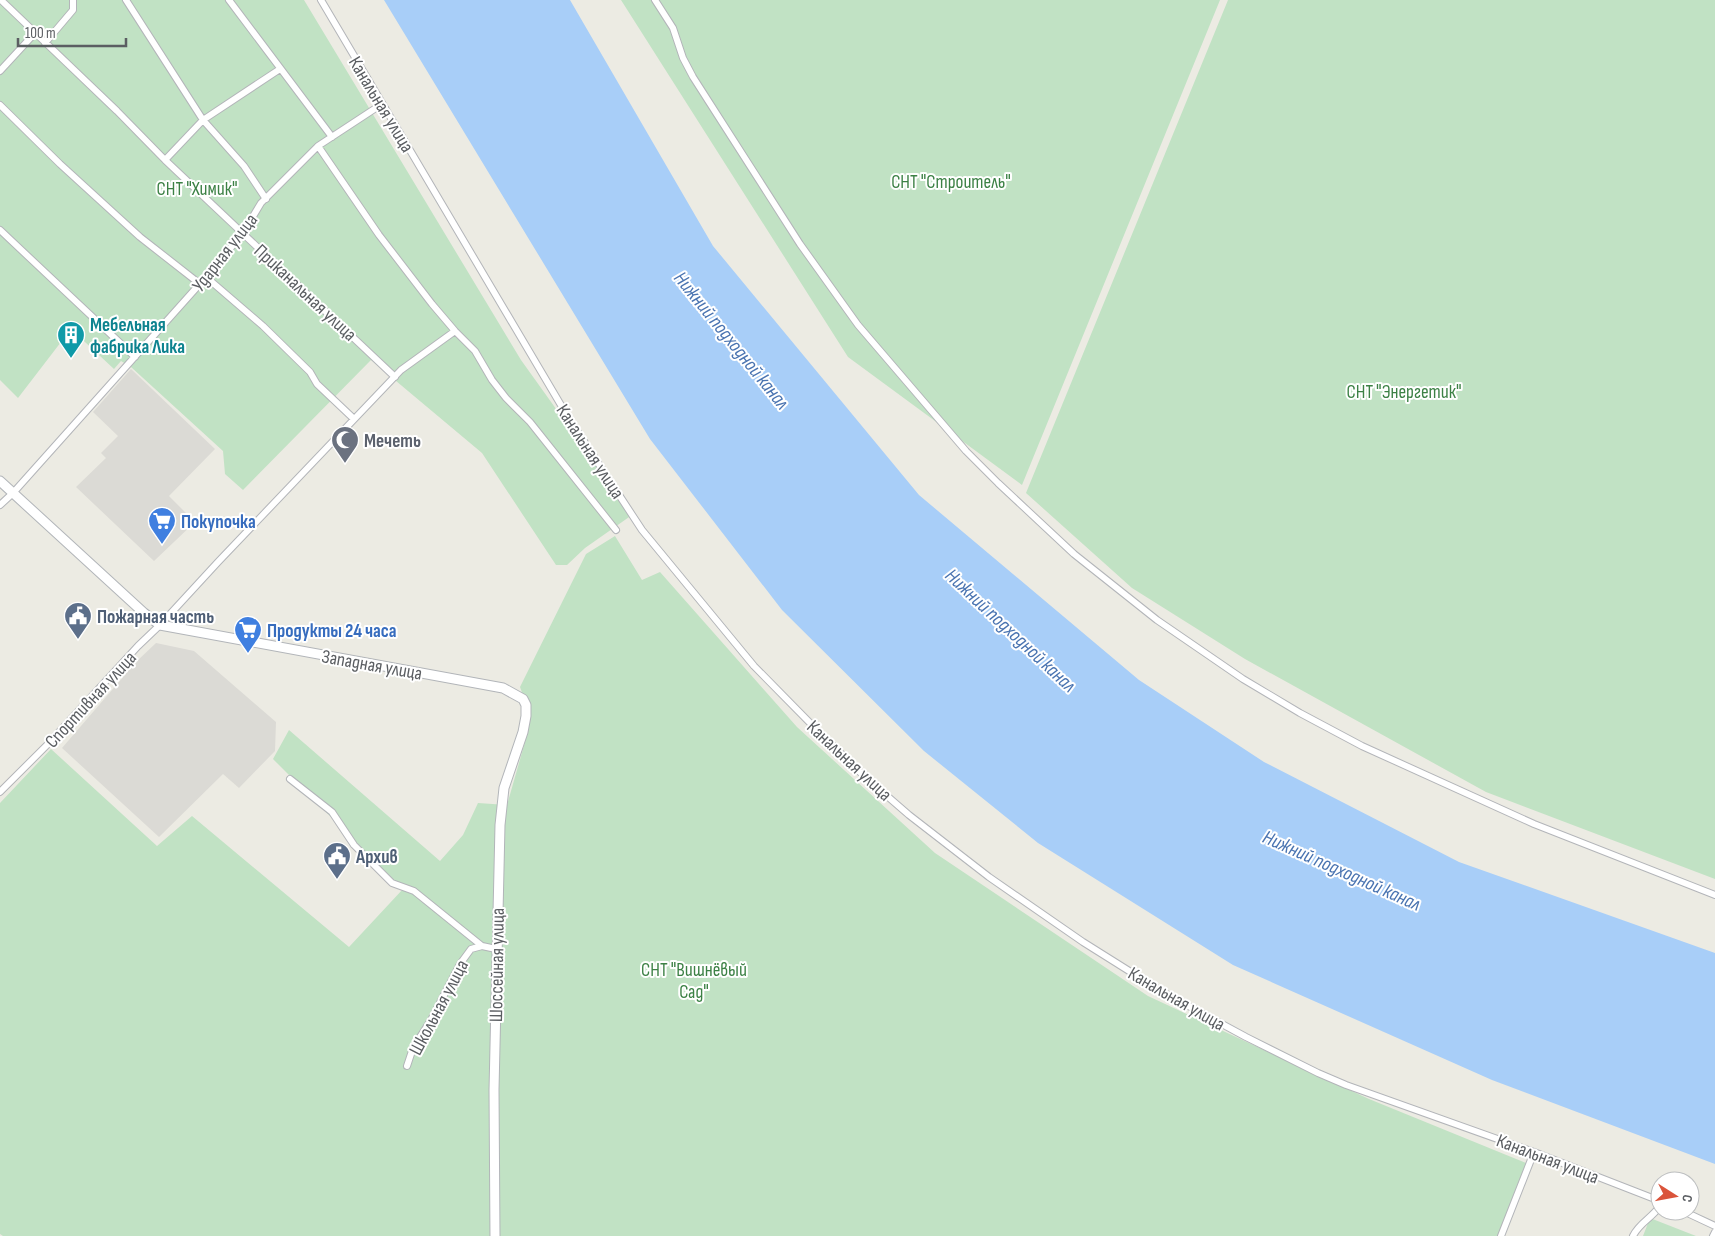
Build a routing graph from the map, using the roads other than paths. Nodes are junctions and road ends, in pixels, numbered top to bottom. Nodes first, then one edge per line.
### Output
1 (0, 0) edge
2 (73, 0) edge
3 (126, 0) edge
4 (229, 0) edge
5 (321, 0) edge
6 (655, 0) edge
7 (35, 33) junction
8 (45, 43) junction
9 (280, 69) junction
10 (0, 71) edge
11 (382, 104) junction
12 (0, 105) edge
13 (203, 120) junction
14 (332, 137) junction
15 (318, 146) junction
16 (165, 160) junction
17 (266, 199) junction
18 (0, 230) edge
19 (243, 234) junction
20 (206, 277) junction
21 (200, 284) junction
22 (455, 331) junction
23 (135, 357) junction
24 (395, 377) junction
25 (354, 419) junction
26 (0, 481) edge
27 (13, 493) junction
28 (0, 505) edge
29 (616, 530) dead end
30 (160, 625) junction
31 (523, 699) joint
32 (290, 779) dead end
33 (0, 792) edge
34 (1715, 895) edge
35 (482, 946) junction
36 (496, 949) junction
37 (407, 1066) dead end
38 (1534, 1152) junction
39 (1650, 1197) edge
40 (1650, 1217) edge
41 (1700, 1219) edge
42 (1715, 1226) edge
43 (1715, 1232) edge
44 (495, 1236) edge
45 (1500, 1236) edge
46 (1633, 1236) edge
47 (1713, 1236) edge

1 - 7 street, Приканальная улица
2 - 8 street
3 - 13 street
4 - 9 street
5 - 11 street, Канальная улица
6 - 34 street
7 - 8 street, Приканальная улица
7 - 10 street
8 - 16 street, Приканальная улица
9 - 13 street
9 - 14 street
11 - 14 street, Ударная улица
11 - 38 street, Канальная улица
12 - 21 street
13 - 16 street
13 - 17 street
14 - 15 street, Ударная улица
15 - 17 street, Ударная улица
15 - 22 street
16 - 19 street, Приканальная улица
17 - 19 street, Ударная улица
18 - 23 street
19 - 20 street, Ударная улица
19 - 24 street, Приканальная улица
20 - 21 street, Ударная улица
20 - 25 street
21 - 23 street, Ударная улица
22 - 24 street, Спортивная улица
22 - 29 street
23 - 27 street, Ударная улица
24 - 25 street, Спортивная улица
25 - 30 street, Спортивная улица
26 - 27 street
27 - 28 street, Ударная улица
27 - 30 street
30 - 31 street, Западная улица
30 - 33 street, Спортивная улица
31 - 36 street, Шоссейная улица
32 - 35 street, Школьная улица
35 - 36 street
35 - 37 street, Школьная улица
36 - 44 street, Шоссейная улица
38 - 39 street, Канальная улица
38 - 45 street
40 - 46 street
41 - 42 street
43 - 47 street

